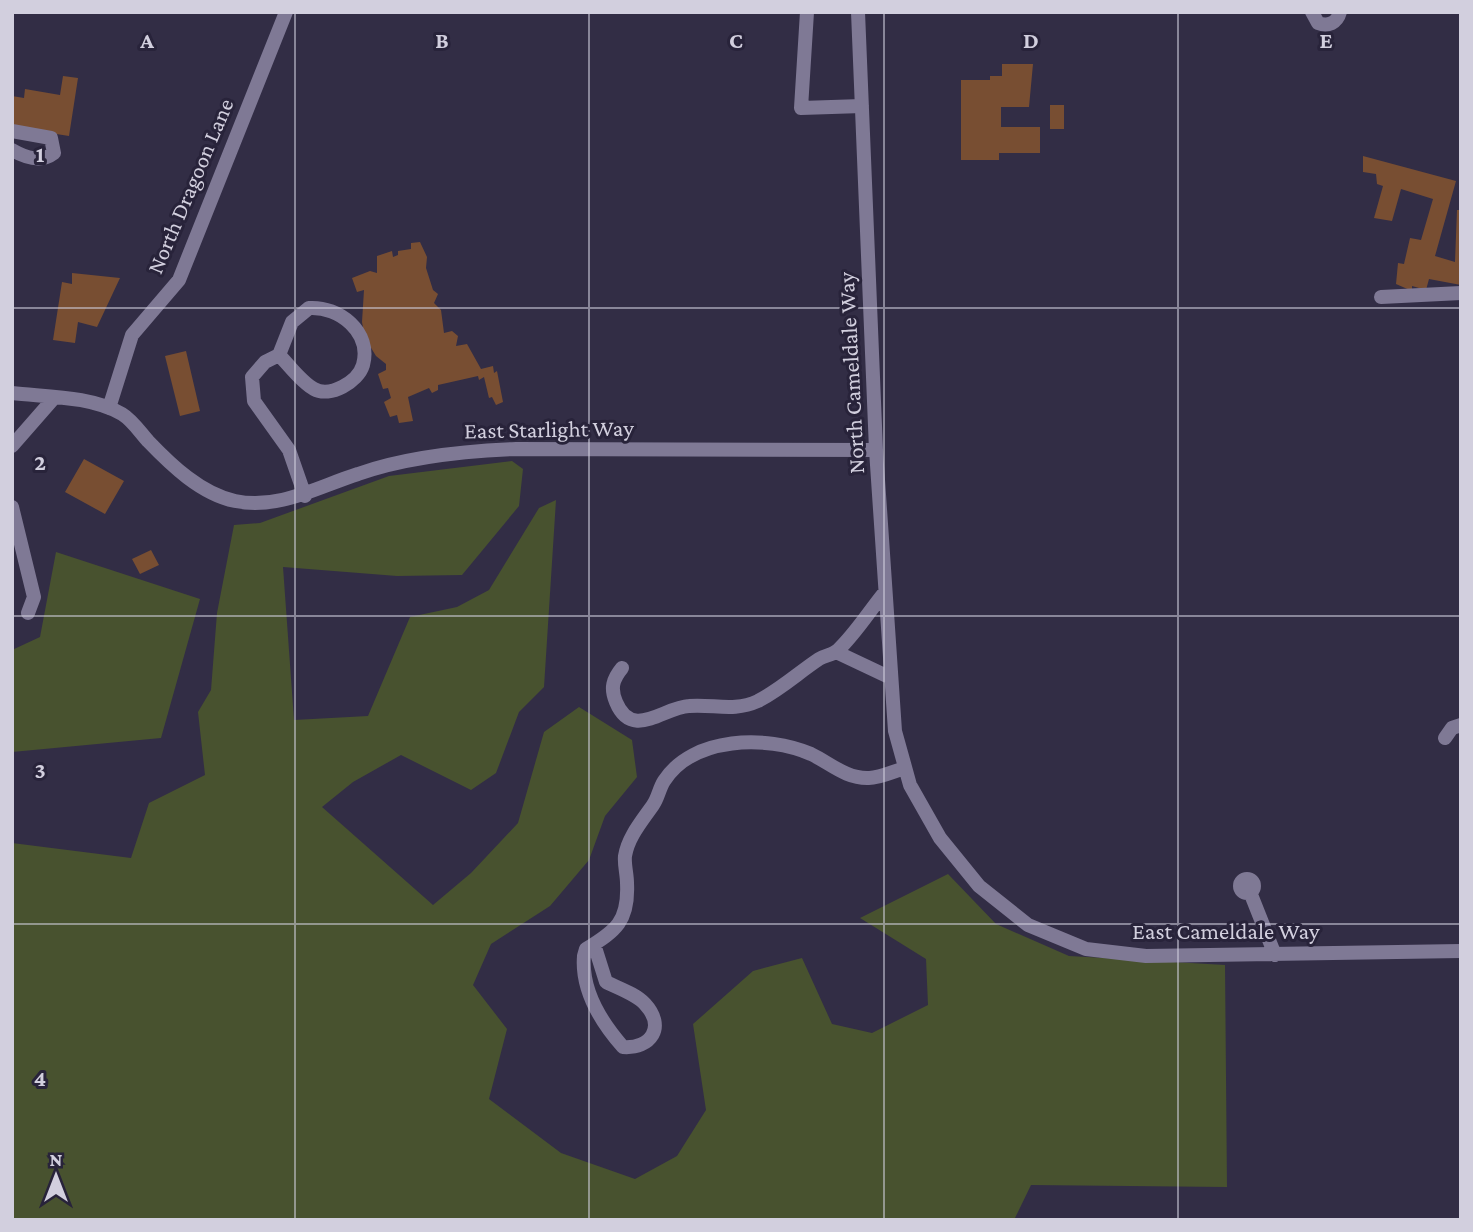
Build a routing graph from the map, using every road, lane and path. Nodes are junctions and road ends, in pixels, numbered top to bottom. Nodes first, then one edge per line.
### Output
1 (286, 12) edge
2 (807, 12) edge
3 (858, 12) edge
4 (1312, 12) edge
5 (1340, 12) edge
6 (862, 106) junction
7 (12, 131) edge
8 (12, 150) edge
9 (1461, 293) edge
10 (1381, 297) dead end
11 (279, 355) junction
12 (12, 393) edge
13 (54, 398) junction
14 (109, 408) junction
15 (12, 446) edge
16 (876, 450) junction
17 (305, 496) junction
18 (12, 508) edge
19 (886, 592) junction
20 (28, 613) dead end
21 (836, 652) junction
22 (622, 668) dead end
23 (891, 678) junction
24 (1461, 724) edge
25 (895, 731) joint
26 (1445, 738) dead end
27 (905, 768) junction
28 (1250, 892) dead end
29 (594, 944) junction
30 (1461, 951) edge
31 (1275, 955) junction

1 - 14 street, North Dragoon Lane
2 - 6 street
3 - 6 street, North Cameldale Way
4 - 5 street
6 - 16 street, North Cameldale Way
7 - 8 street
9 - 10 street
11 - 11 street
11 - 17 street
12 - 13 street, East Starlight Way
13 - 14 street, East Starlight Way
13 - 15 street
14 - 17 street, East Starlight Way
16 - 17 street, East Starlight Way
16 - 19 street, North Cameldale Way
18 - 20 street
19 - 21 street
19 - 23 street, North Cameldale Way
21 - 22 street
21 - 23 street
23 - 25 street, North Cameldale Way
24 - 26 street
25 - 27 street, East Cameldale Way
27 - 29 street
27 - 31 street, East Cameldale Way
28 - 31 street
29 - 29 street
30 - 31 street, East Cameldale Way

